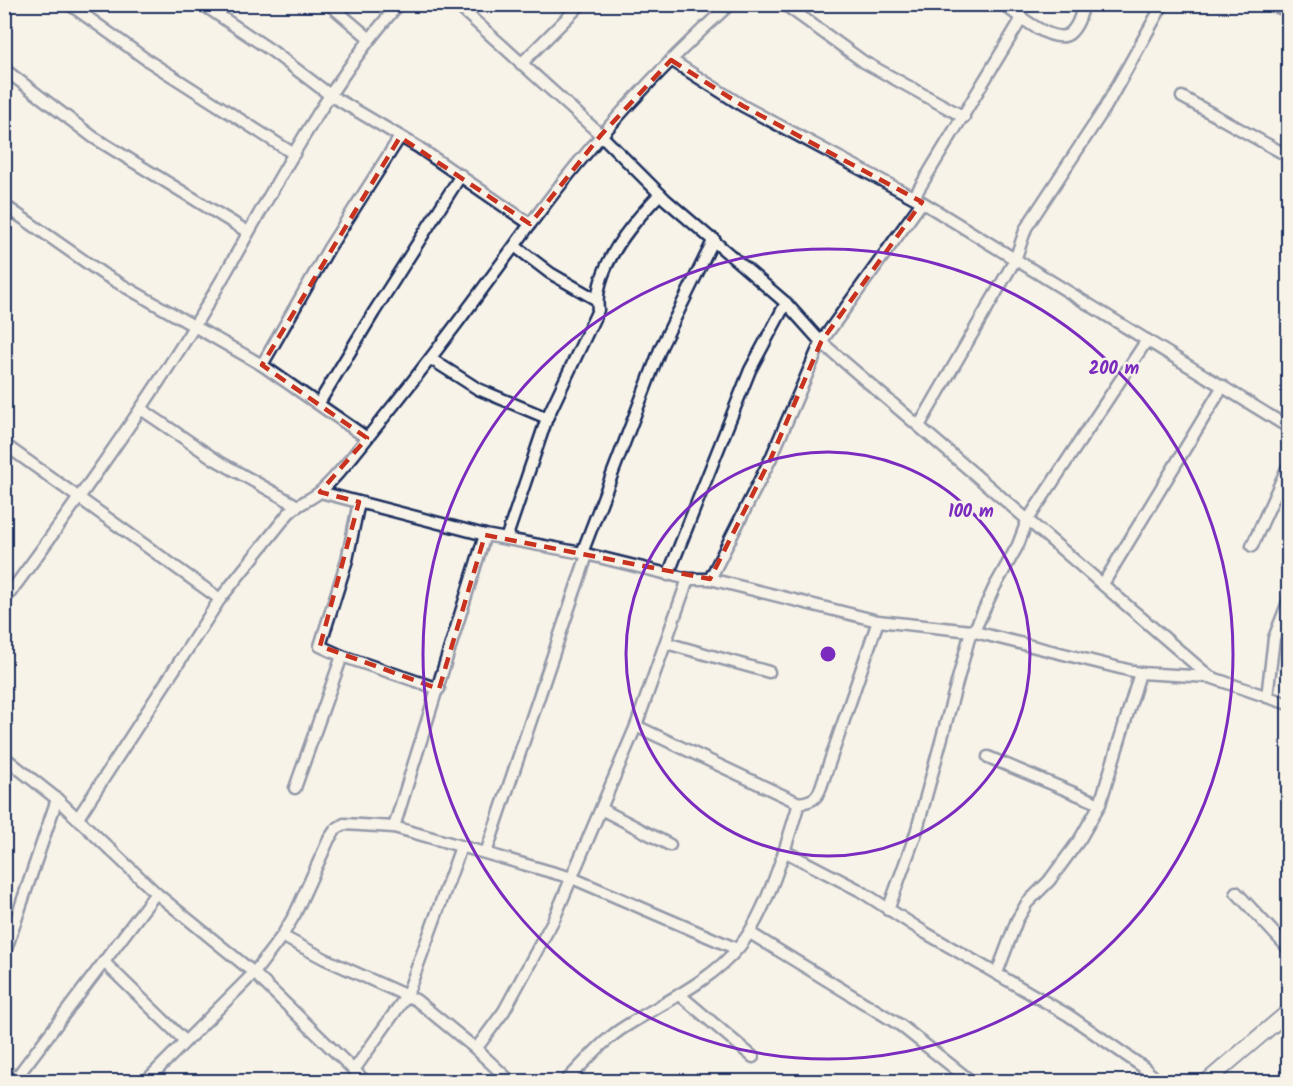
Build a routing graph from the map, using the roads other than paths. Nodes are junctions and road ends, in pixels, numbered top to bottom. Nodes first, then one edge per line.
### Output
1 (69, 4) edge
2 (202, 4) edge
3 (329, 4) edge
4 (399, 4) edge
5 (456, 4) edge
6 (581, 4) edge
7 (730, 4) edge
8 (784, 4) edge
9 (1003, 4) edge
10 (1084, 4) edge
11 (1163, 4) edge
12 (1270, 4) edge
13 (1288, 11) edge
14 (1022, 18) junction
15 (369, 38) junction
16 (672, 60) junction
17 (521, 64) junction
18 (4, 69) edge
19 (330, 95) junction
20 (1182, 97) dead end
21 (964, 117) junction
22 (601, 135) junction
23 (400, 137) junction
24 (294, 154) junction
25 (1288, 156) edge
26 (461, 175) junction
27 (660, 194) junction
28 (918, 200) junction
29 (6, 209) edge
30 (530, 224) junction
31 (248, 232) junction
32 (714, 240) junction
33 (516, 247) junction
34 (1015, 260) junction
35 (597, 300) junction
36 (786, 303) junction
37 (195, 325) junction
38 (1147, 340) junction
39 (821, 342) junction
40 (431, 359) junction
41 (262, 365) junction
42 (1223, 386) junction
43 (319, 403) junction
44 (141, 409) junction
45 (547, 418) junction
46 (919, 426) junction
47 (1288, 427) edge
48 (367, 438) junction
49 (4, 444) edge
50 (1288, 466) edge
51 (320, 492) junction
52 (79, 498) junction
53 (359, 502) junction
54 (296, 505) junction
55 (1027, 521) junction
56 (485, 535) junction
57 (506, 539) junction
58 (1252, 546) dead end
59 (584, 554) junction
60 (668, 574) junction
61 (688, 579) junction
62 (710, 579) junction
63 (1103, 584) junction
64 (220, 599) junction
65 (4, 601) edge
66 (1288, 602) edge
67 (878, 621) junction
68 (971, 631) junction
69 (666, 643) junction
70 (342, 656) junction
71 (769, 672) dead end
72 (1140, 673) junction
73 (1210, 677) junction
74 (439, 689) junction
75 (1267, 697) junction
76 (1288, 704) edge
77 (636, 726) junction
78 (4, 757) edge
79 (988, 757) dead end
80 (295, 788) dead end
81 (57, 799) junction
82 (799, 803) junction
83 (1100, 804) junction
84 (603, 810) junction
85 (78, 818) junction
86 (394, 827) junction
87 (670, 845) dead end
88 (461, 847) junction
89 (784, 851) junction
90 (486, 853) junction
91 (572, 878) junction
92 (1236, 892) dead end
93 (156, 893) junction
94 (888, 909) junction
95 (750, 933) junction
96 (282, 936) junction
97 (1288, 948) edge
98 (737, 949) junction
99 (4, 955) edge
100 (105, 963) junction
101 (254, 973) junction
102 (997, 973) junction
103 (407, 995) junction
104 (680, 995) junction
105 (1288, 1012) edge
106 (184, 1040) junction
107 (476, 1049) junction
108 (753, 1057) dead end
109 (354, 1070) junction
110 (13, 1082) edge
111 (145, 1082) edge
112 (366, 1082) edge
113 (511, 1082) edge
114 (566, 1082) edge
115 (972, 1082) edge
116 (1159, 1082) edge
117 (1206, 1082) edge

1 - 24 street
2 - 19 street
3 - 15 street
4 - 15 street
5 - 17 street
6 - 17 street
7 - 16 street
8 - 21 street
9 - 14 street
10 - 14 street
11 - 34 street
12 - 13 street
14 - 21 street
15 - 19 street
16 - 22 street
16 - 28 street
17 - 22 street
18 - 31 street
19 - 23 street
19 - 24 street
20 - 25 street
21 - 28 street
22 - 27 street
22 - 30 street
23 - 26 street
23 - 41 street
24 - 31 street
26 - 30 street
26 - 43 street
27 - 32 street
27 - 35 street
28 - 34 street
28 - 39 street
29 - 37 street
30 - 33 street
31 - 37 street
32 - 36 street
32 - 59 street
33 - 35 street
33 - 40 street
34 - 38 street
34 - 46 street
35 - 45 street
36 - 39 street
36 - 60 street
37 - 41 street
37 - 44 street
38 - 42 street
38 - 55 street
39 - 46 street
39 - 62 street
40 - 45 street
40 - 48 street
41 - 43 street
42 - 47 street
42 - 63 street
43 - 48 street
44 - 52 street
44 - 54 street
45 - 57 street
46 - 55 street
48 - 51 street
49 - 52 street
50 - 58 street
51 - 53 street
51 - 54 street
52 - 64 street
52 - 65 street
53 - 56 street
53 - 70 street
54 - 64 street
55 - 63 street
55 - 68 street
56 - 57 street
56 - 74 street
57 - 59 street
59 - 60 street
59 - 90 street
60 - 61 street
61 - 62 street
61 - 69 street
62 - 67 street
63 - 73 street
64 - 85 street
66 - 75 street
67 - 68 street
67 - 82 street
68 - 72 street
68 - 94 street
69 - 71 street
69 - 77 street
70 - 74 street
70 - 80 street
72 - 73 street
72 - 83 street
73 - 75 street
74 - 86 street
75 - 76 street
77 - 82 street
77 - 84 street
78 - 81 street
79 - 83 street
81 - 85 street
81 - 99 street
82 - 89 street
83 - 102 street
84 - 87 street
84 - 91 street
85 - 93 street
86 - 88 street
86 - 96 street
88 - 90 street
88 - 103 street
89 - 94 street
89 - 95 street
90 - 91 street
91 - 98 street
91 - 107 street
92 - 97 street
93 - 100 street
93 - 101 street
94 - 102 street
95 - 98 street
95 - 115 street
96 - 101 street
96 - 103 street
98 - 104 street
100 - 106 street
100 - 110 street
101 - 106 street
101 - 109 street
102 - 116 street
103 - 107 street
103 - 109 street
104 - 108 street
104 - 114 street
105 - 117 street
106 - 111 street
107 - 113 street
109 - 112 street

